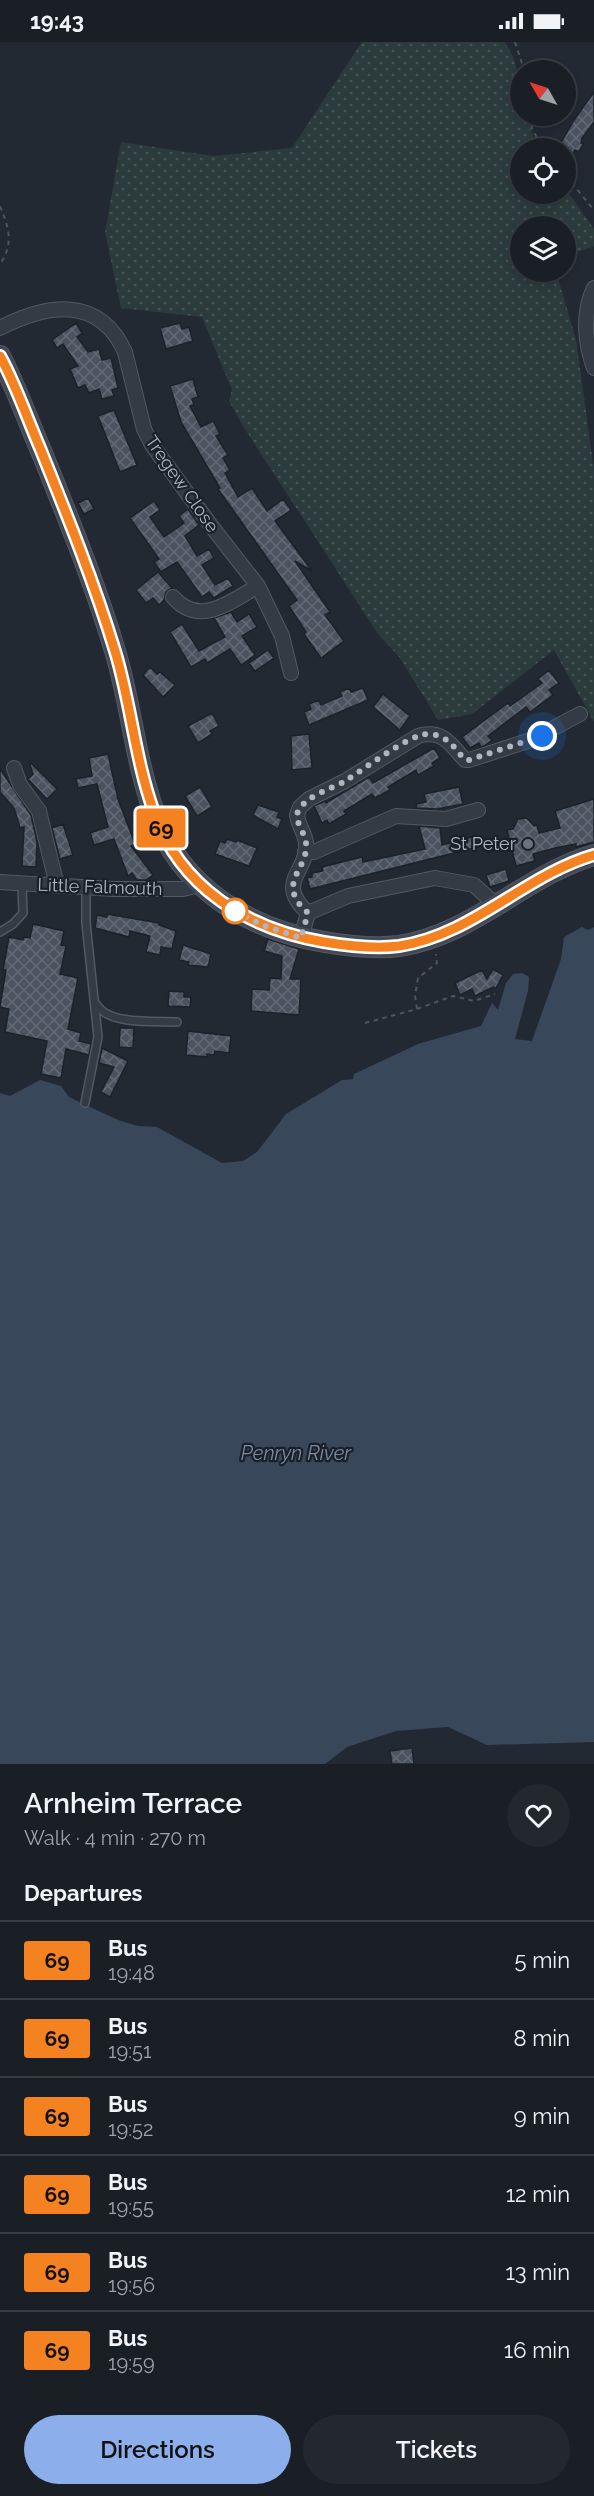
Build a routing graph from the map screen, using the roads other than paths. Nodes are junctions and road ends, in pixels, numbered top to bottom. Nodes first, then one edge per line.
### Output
1 (594, 288) edge
2 (0, 327) edge
3 (0, 356) edge
4 (594, 368) edge
5 (258, 585) junction
6 (173, 597) dead end
7 (291, 673) dead end
8 (580, 714) dead end
9 (14, 768) dead end
10 (478, 810) dead end
11 (305, 852) junction
12 (594, 855) edge
13 (0, 882) edge
14 (22, 884) junction
15 (199, 885) junction
16 (57, 886) junction
17 (86, 888) junction
18 (496, 905) junction
19 (308, 913) junction
20 (0, 932) edge
21 (301, 938) junction
22 (95, 1002) junction
23 (177, 1022) dead end
24 (85, 1103) dead end

1 - 4 street
2 - 5 street, Tregew Close
3 - 15 street
5 - 6 street
5 - 7 street, Tregew Close
8 - 11 street
9 - 16 street
10 - 11 street
11 - 19 street
12 - 18 street
13 - 14 street, Little Falmouth
14 - 16 street, Little Falmouth
14 - 20 lane
15 - 17 street, Little Falmouth
15 - 21 street
16 - 17 street, Little Falmouth
17 - 22 lane
18 - 19 street
18 - 21 street
19 - 21 street
22 - 23 lane
22 - 24 lane

